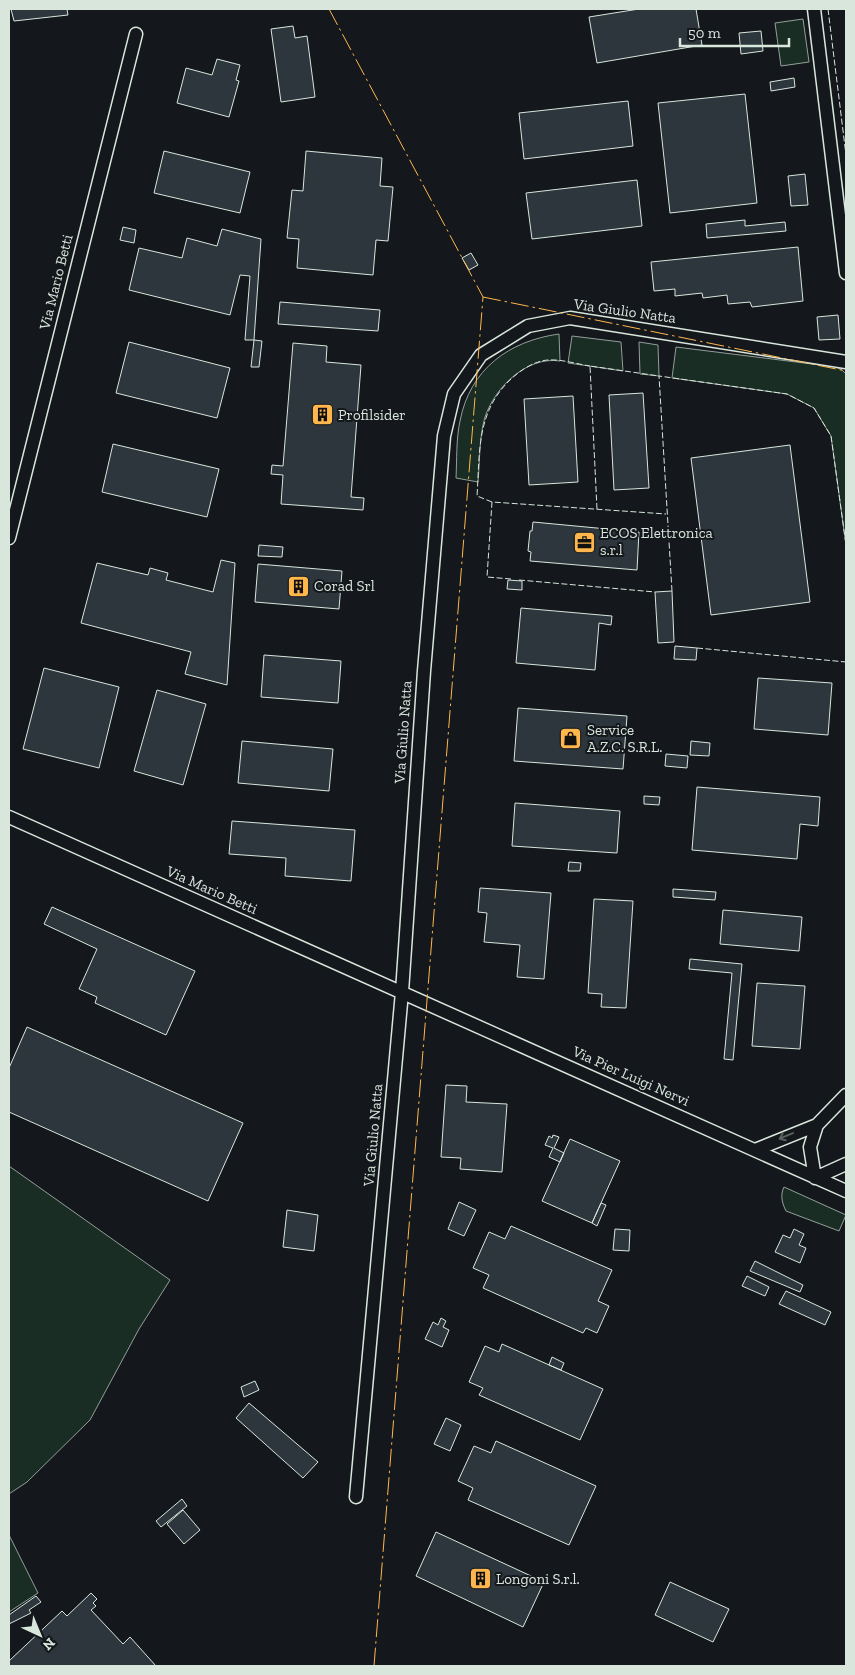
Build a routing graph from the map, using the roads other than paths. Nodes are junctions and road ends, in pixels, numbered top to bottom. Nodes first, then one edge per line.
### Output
1 (814, 9) edge
2 (136, 34) dead end
3 (846, 273) edge
4 (846, 362) edge
5 (9, 538) edge
6 (9, 817) edge
7 (402, 992) junction
8 (846, 1095) edge
9 (816, 1124) junction
10 (755, 1150) junction
11 (846, 1164) edge
12 (815, 1178) junction
13 (846, 1191) edge
14 (356, 1497) dead end

1 - 3 street
2 - 5 street, Via Mario Betti
4 - 7 street, Via Giulio Natta
6 - 7 street, Via Mario Betti
7 - 10 street, Via Pier Luigi Nervi
7 - 14 street, Via Giulio Natta
8 - 9 street
9 -> 10 street
9 - 12 street
10 - 12 street, Via Pier Luigi Nervi
11 - 12 street
12 - 13 street, Via Pier Luigi Nervi

